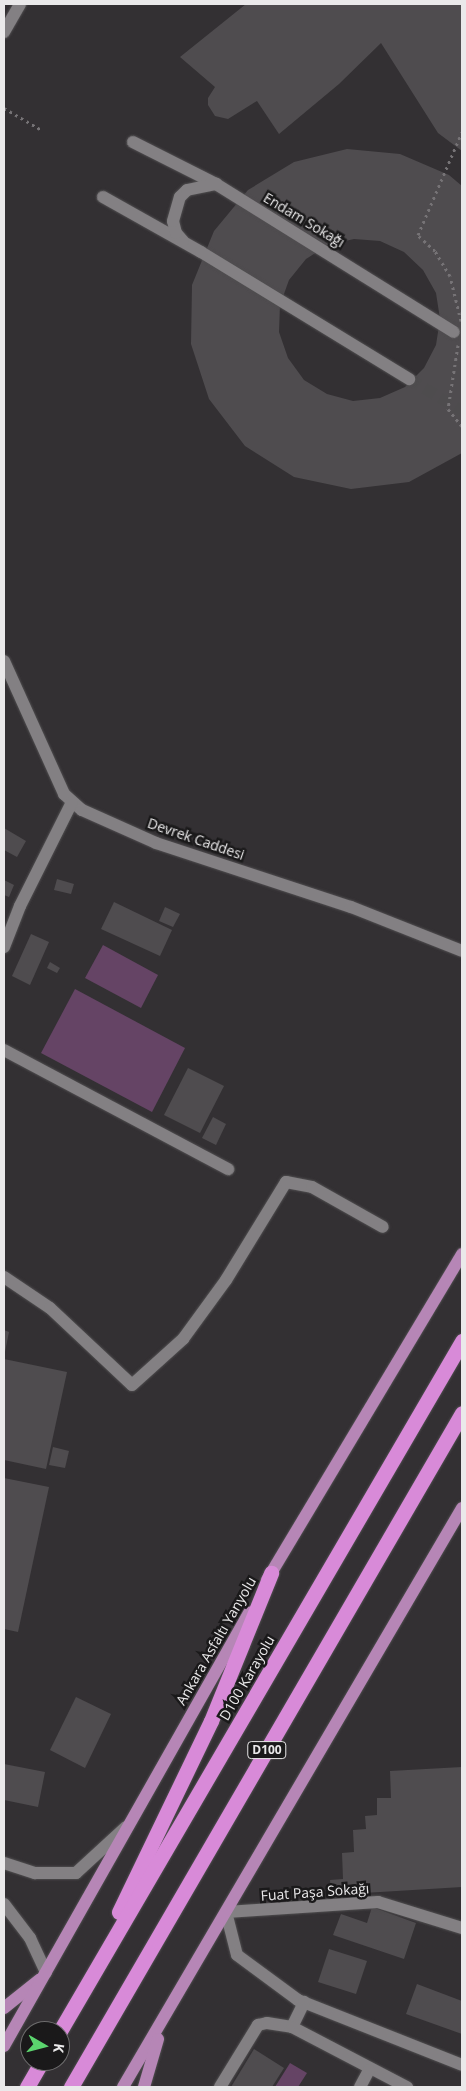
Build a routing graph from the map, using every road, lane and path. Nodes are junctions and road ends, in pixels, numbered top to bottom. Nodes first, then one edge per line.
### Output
1 (20, 4) edge
2 (4, 32) edge
3 (4, 108) edge
4 (40, 129) dead end
5 (462, 132) edge
6 (133, 142) dead end
7 (216, 184) junction
8 (103, 197) dead end
9 (186, 244) junction
10 (458, 332) junction
11 (409, 379) tunnel mouth
12 (462, 426) edge
13 (4, 661) edge
14 (72, 802) junction
15 (4, 947) edge
16 (462, 951) edge
17 (4, 1050) edge
18 (228, 1169) dead end
19 (383, 1226) dead end
20 (462, 1254) edge
21 (4, 1277) edge
22 (462, 1341) edge
23 (462, 1413) edge
24 (462, 1508) edge
25 (272, 1573) junction
26 (128, 1826) junction
27 (4, 1863) edge
28 (4, 1904) edge
29 (226, 1912) junction
30 (462, 1928) edge
31 (46, 1973) junction
32 (304, 2002) junction
33 (4, 2008) edge
34 (70, 2013) junction
35 (164, 2018) junction
36 (66, 2021) edge
37 (292, 2027) junction
38 (4, 2046) edge
39 (462, 2065) edge
40 (370, 2070) junction
41 (36, 2071) edge
42 (27, 2087) edge
43 (71, 2087) edge
44 (123, 2087) edge
45 (144, 2087) edge
46 (220, 2087) edge
47 (360, 2087) edge
48 (407, 2087) edge

1 - 2 street
3 - 4 path
5 - 10 path
6 - 7 street, Endam Sokağı
7 - 9 street
7 - 10 street, Endam Sokağı
8 - 9 street
9 - 11 street
10 - 12 path
13 - 14 street, Devrek Caddesi
14 - 15 street
14 - 16 street, Devrek Caddesi
17 - 18 street
19 - 21 street
20 - 25 main road, Ankara Asfaltı Yanyolu
22 - 34 highway, D100 Karayolu / D100
23 - 43 highway, D100
24 - 29 main road
25 - 26 main road, Ankara Asfaltı Yanyolu
25 - 34 highway
26 - 27 street
26 - 31 main road, Ankara Asfaltı Yanyolu
28 - 31 street
29 - 30 street, Fuat Paşa Sokağı
29 - 32 street
29 - 35 main road
31 - 33 main road
31 - 38 main road, Ankara Asfaltı Yanyolu
32 - 37 street
32 - 39 street
34 - 36 highway, D100 Karayolu / D100
35 - 44 main road
35 - 45 main road
37 - 40 street
37 - 46 street
40 - 47 street
40 - 48 street
41 - 42 highway

